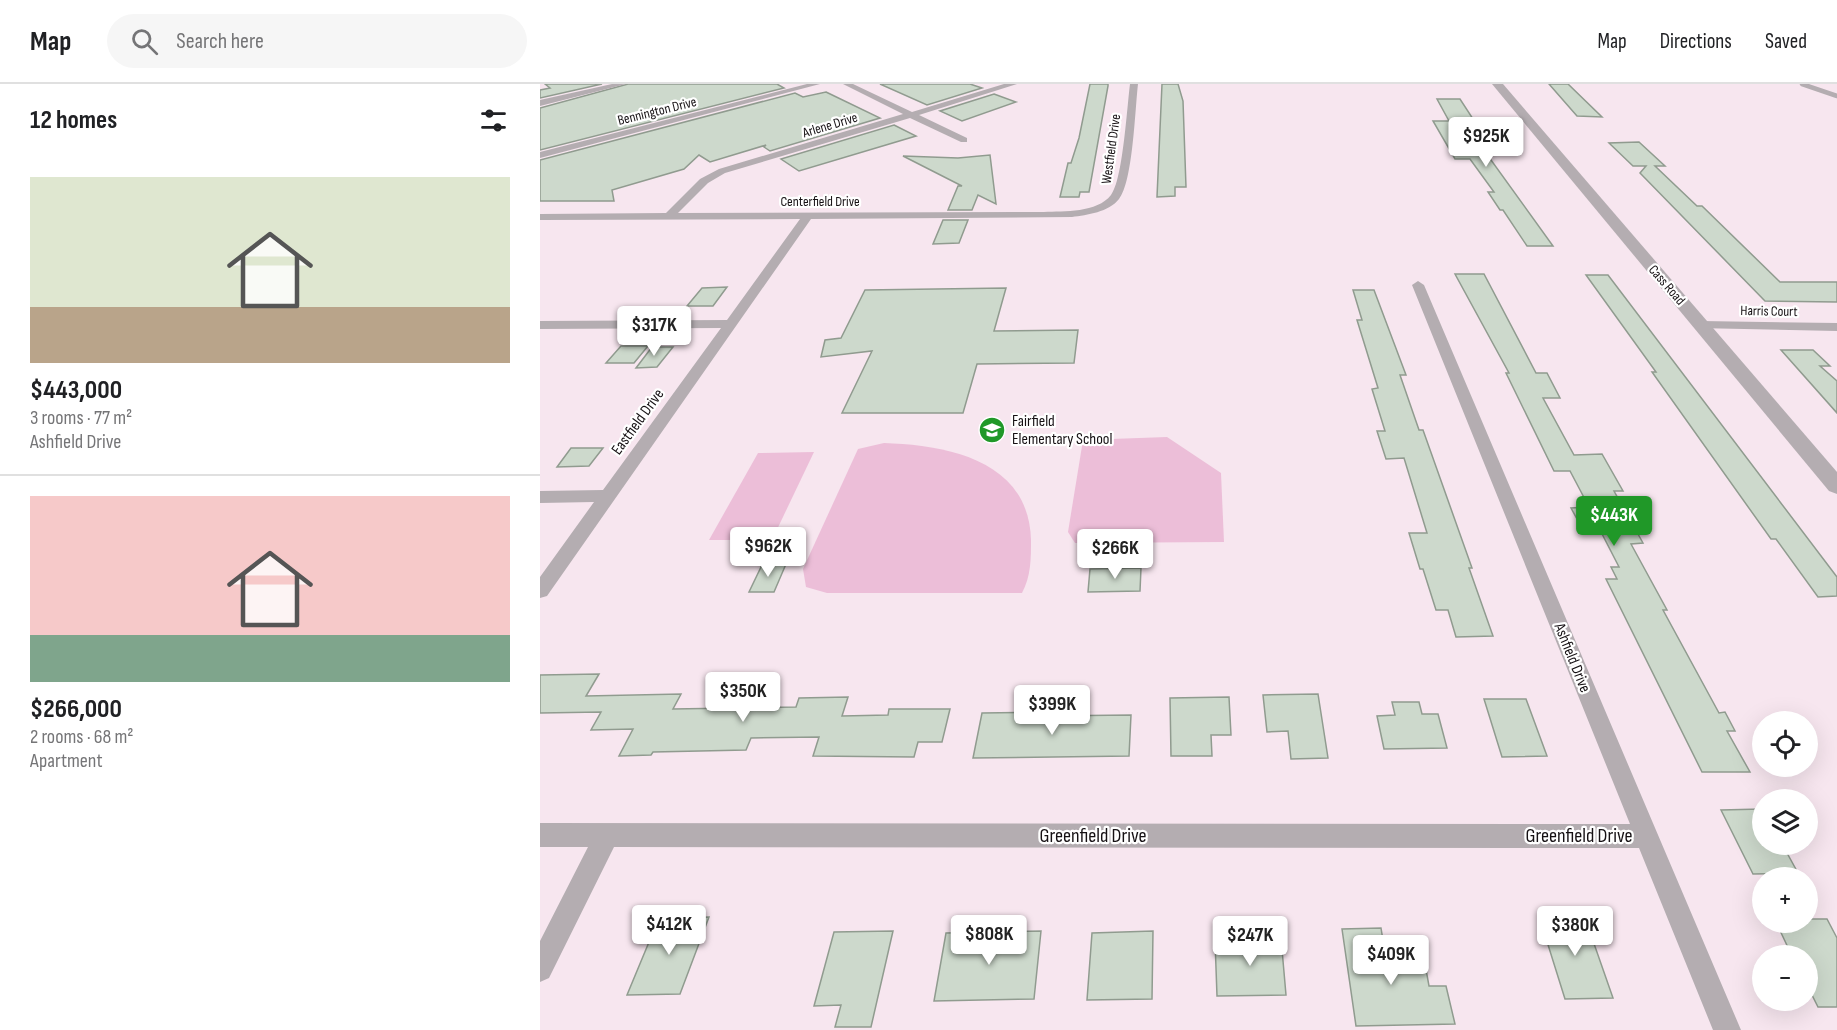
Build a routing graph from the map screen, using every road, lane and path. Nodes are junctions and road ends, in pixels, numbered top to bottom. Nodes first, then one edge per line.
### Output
1 (622, 84) edge
2 (816, 84) edge
3 (847, 84) edge
4 (1013, 84) edge
5 (1134, 84) edge
6 (1497, 84) edge
7 (1802, 84) edge
8 (1837, 96) edge
9 (540, 103) edge
10 (912, 115) junction
11 (964, 141) dead end
12 (540, 155) edge
13 (1099, 208) joint
14 (540, 216) edge
15 (669, 216) junction
16 (808, 216) junction
17 (1418, 285) dead end
18 (730, 324) junction
19 (540, 325) edge
20 (1701, 325) junction
21 (1837, 327) edge
22 (1837, 486) edge
23 (607, 496) junction
24 (540, 497) edge
25 (540, 591) edge
26 (540, 835) edge
27 (1646, 836) junction
28 (606, 837) junction
29 (540, 969) edge
30 (1727, 1030) edge

1 - 9 street
2 - 12 street, Bennington Drive
3 - 10 street
4 - 10 street, Arlene Drive
5 - 13 street, Westfield Drive
6 - 20 street, Cass Road
7 - 8 lane
10 - 11 street
10 - 15 street, Arlene Drive
13 - 16 street, Centerfield Drive
14 - 15 street, Centerfield Drive
15 - 16 street, Centerfield Drive
16 - 18 street, Eastfield Drive
17 - 27 street, Ashfield Drive
18 - 19 street
18 - 23 street, Eastfield Drive
20 - 21 street, Harris Court
20 - 22 street, Cass Road
23 - 24 street
23 - 25 street, Eastfield Drive
26 - 28 street, Greenfield Drive
27 - 28 street, Greenfield Drive
27 - 30 street, Ashfield Drive
28 - 29 street

